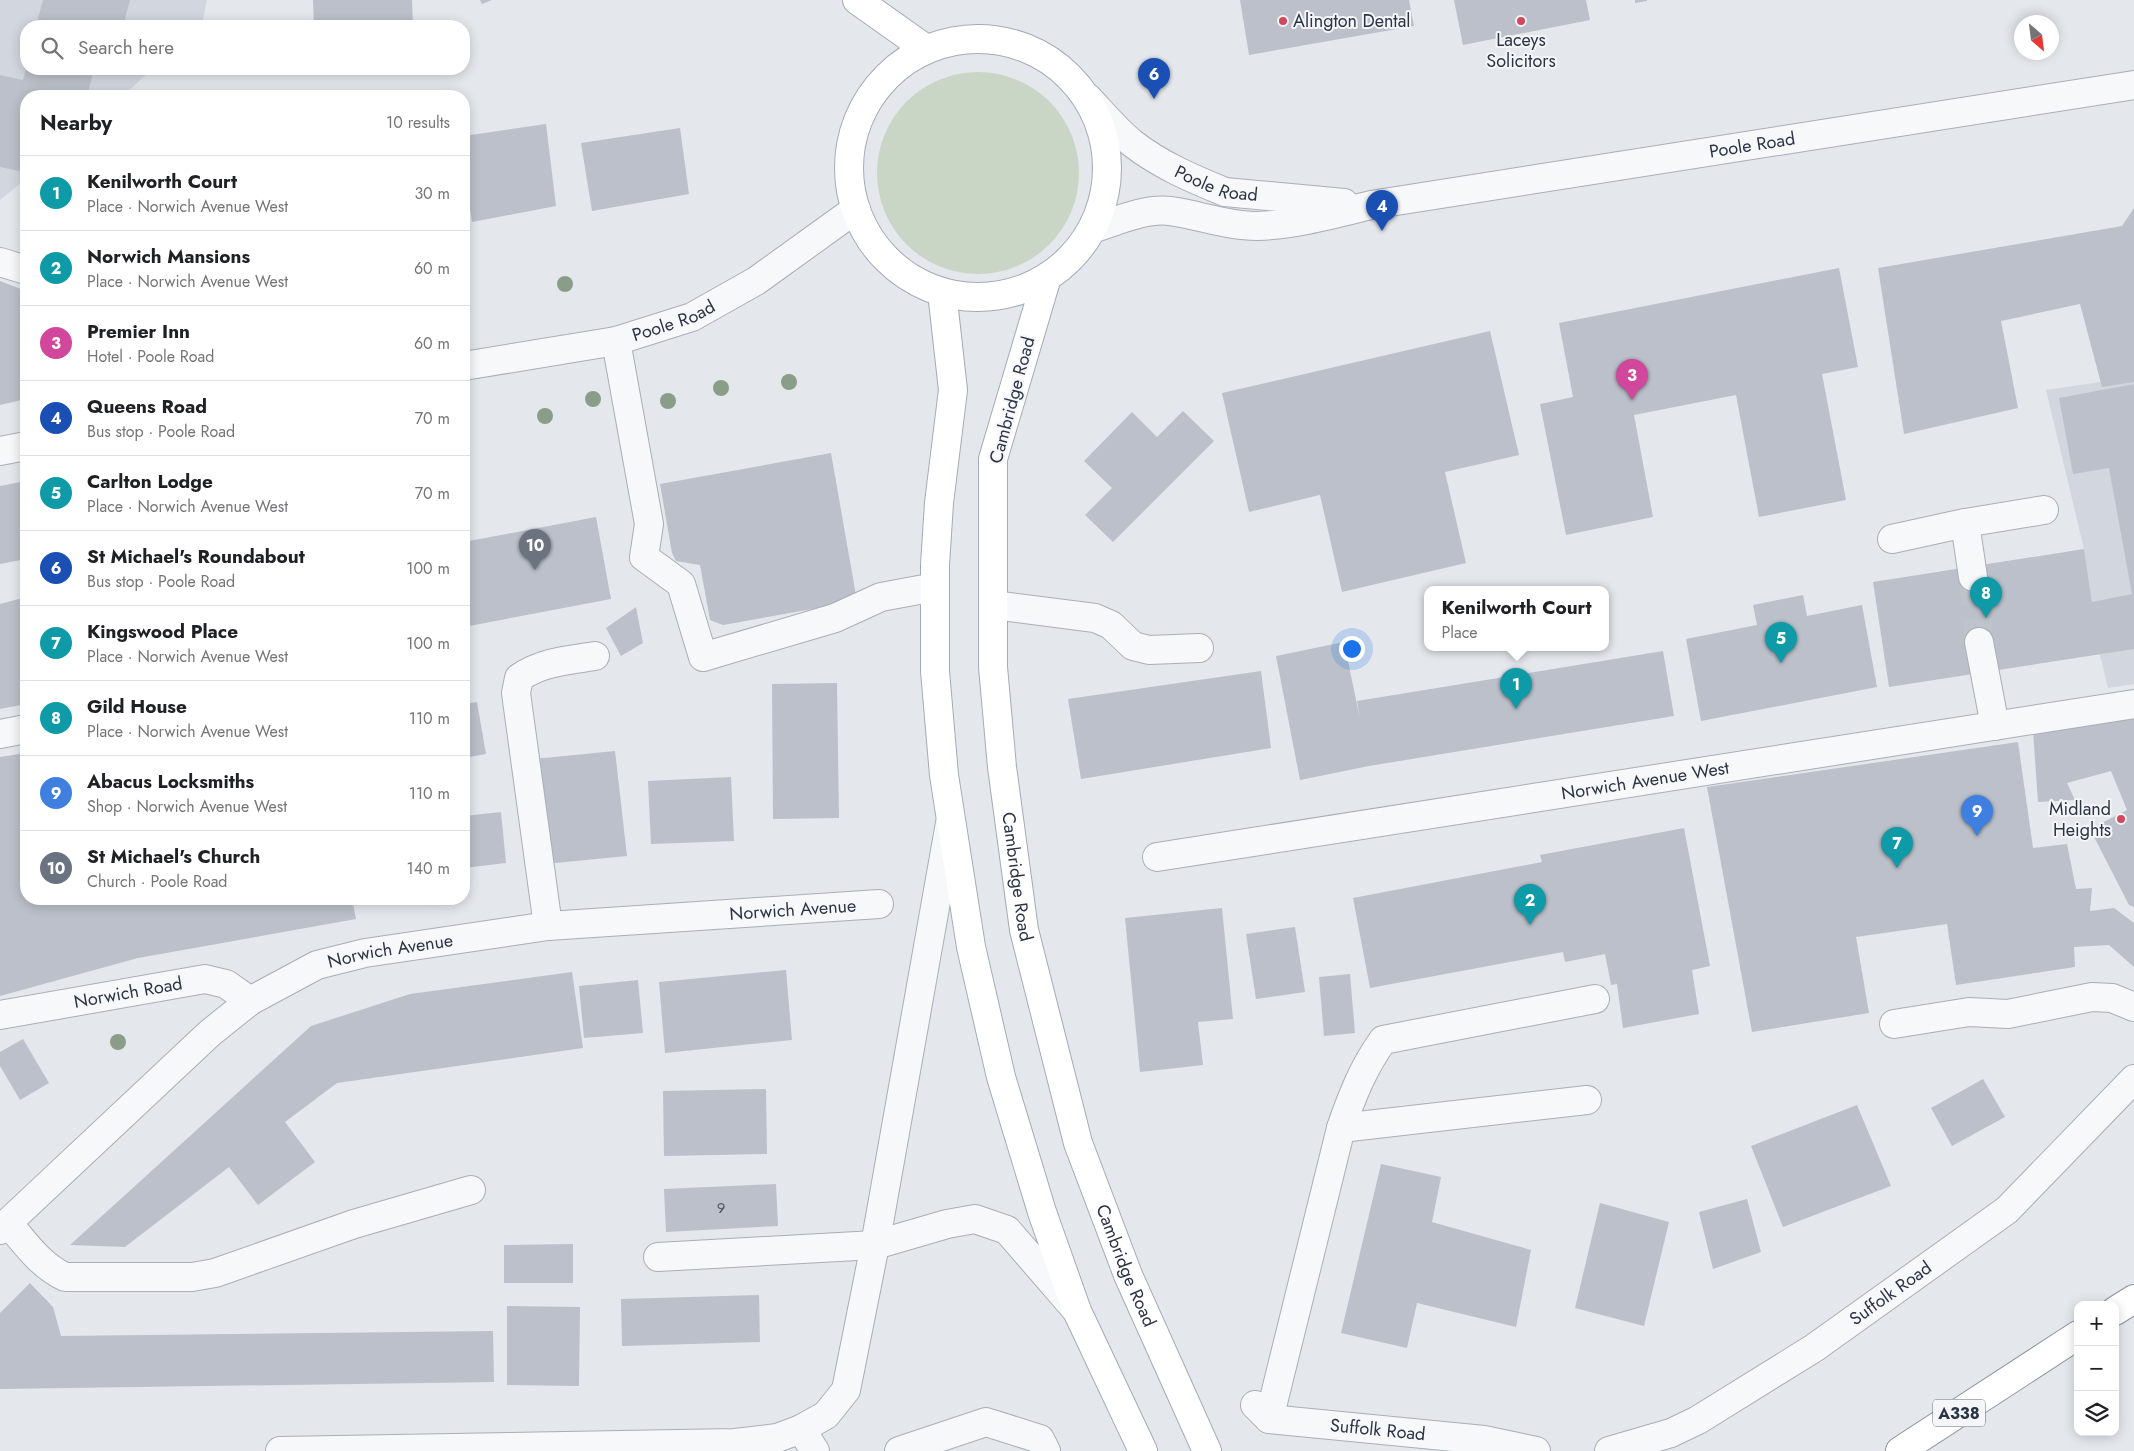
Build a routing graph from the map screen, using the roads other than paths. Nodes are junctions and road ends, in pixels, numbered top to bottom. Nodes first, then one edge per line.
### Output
1 (857, 0) edge
2 (926, 49) junction
3 (2134, 85) edge
4 (1088, 98) junction
5 (1371, 205) junction
6 (856, 210) junction
7 (1092, 229) junction
8 (0, 262) edge
9 (20, 268) edge
10 (1047, 277) junction
11 (942, 292) junction
12 (616, 341) junction
13 (470, 365) edge
14 (20, 447) edge
15 (0, 451) edge
16 (2044, 510) dead end
17 (1965, 523) junction
18 (1892, 539) dead end
19 (1973, 577) tunnel mouth
20 (935, 587) junction
21 (993, 605) junction
22 (1979, 642) tunnel mouth
23 (1199, 648) dead end
24 (595, 656) dead end
25 (2134, 704) edge
26 (1995, 726) junction
27 (20, 730) edge
28 (0, 734) edge
29 (951, 816) junction
30 (1157, 857) dead end
31 (879, 904) dead end
32 (548, 926) junction
33 (1595, 999) dead end
34 (250, 1001) junction
35 (2134, 1007) edge
36 (0, 1015) edge
37 (1894, 1024) dead end
38 (2134, 1079) edge
39 (1587, 1100) dead end
40 (1341, 1128) junction
41 (471, 1190) dead end
42 (4, 1226) edge
43 (875, 1244) junction
44 (658, 1258) dead end
45 (2134, 1299) edge
46 (2119, 1308) edge
47 (1077, 1311) junction
48 (2074, 1338) edge
49 (808, 1440) edge
50 (562, 1448) edge
51 (339, 1450) edge
52 (280, 1451) edge
53 (899, 1451) edge
54 (1046, 1451) edge
55 (1143, 1451) edge
56 (1207, 1451) edge
57 (1536, 1451) edge
58 (1609, 1451) edge
59 (1900, 1451) edge

1 - 2 main road
2 - 4 main road
2 - 6 main road
3 - 5 street, Poole Road
4 - 5 street, Poole Road
4 - 7 main road
5 - 7 street, Poole Road
6 - 11 main road
6 - 12 street, Poole Road
7 - 10 main road
8 - 9 street
10 - 11 main road
10 - 21 main road, Cambridge Road
11 - 20 main road
12 - 13 street, Poole Road
12 - 20 street
14 - 15 street
16 - 17 street
17 - 18 street
17 - 19 street
20 - 29 main road
21 - 23 street
21 - 56 main road, Cambridge Road
22 - 26 street
24 - 32 street
25 - 26 street, Norwich Avenue West
26 - 30 street, Norwich Avenue West
27 - 28 street
29 - 43 street
29 - 47 main road
31 - 32 street, Norwich Avenue
32 - 34 street, Norwich Avenue
33 - 40 street
34 - 36 street, Norwich Road
34 - 42 street, Norwich Avenue
35 - 37 street
38 - 58 street, Suffolk Road
39 - 40 street
40 - 57 street, Suffolk Road
41 - 42 street
43 - 44 street
43 - 47 street
43 - 49 street
45 - 46 main road
47 - 55 main road
48 - 59 main road, A338
49 - 50 street
50 - 51 street
51 - 52 street
53 - 54 street

